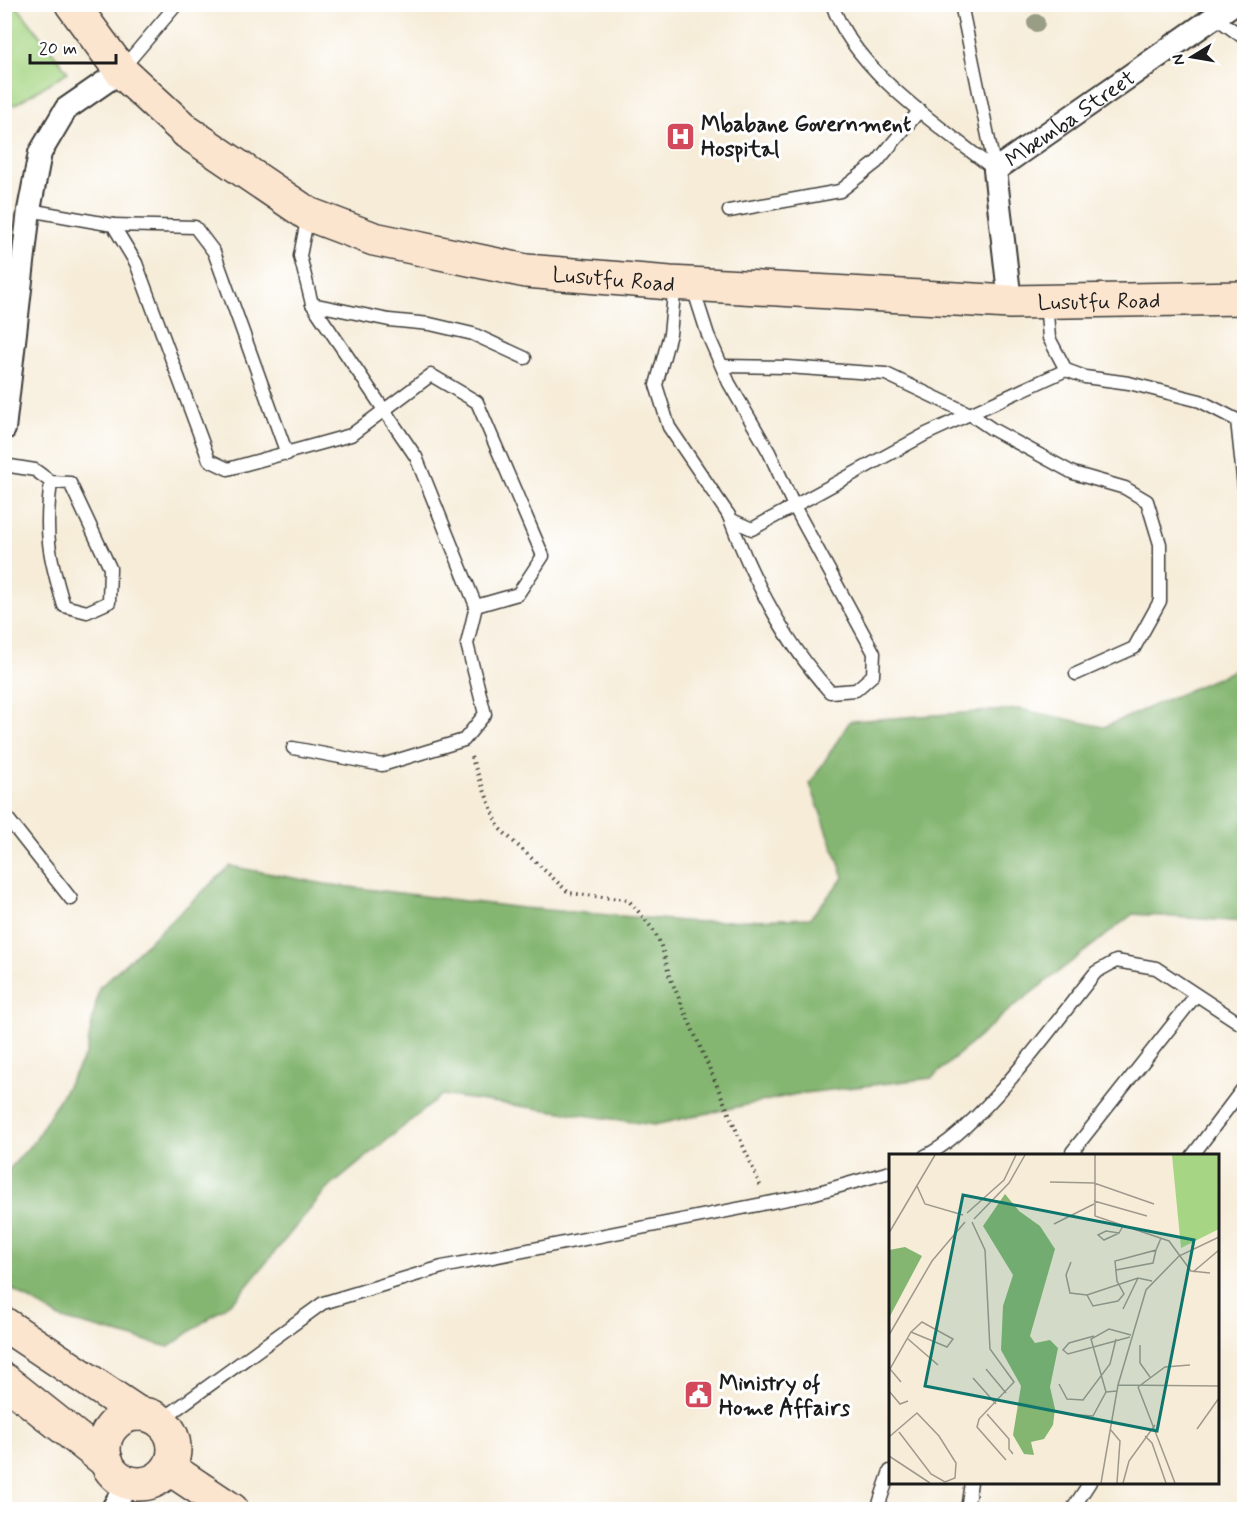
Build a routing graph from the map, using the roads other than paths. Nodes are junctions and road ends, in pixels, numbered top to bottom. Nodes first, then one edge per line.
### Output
1 (72, 4) edge
2 (177, 4) edge
3 (832, 4) edge
4 (961, 4) edge
5 (1224, 11) edge
6 (1245, 38) edge
7 (121, 71) junction
8 (920, 111) junction
9 (995, 170) junction
10 (29, 210) junction
11 (729, 211) dead end
12 (308, 214) junction
13 (113, 225) junction
14 (683, 284) junction
15 (1245, 298) edge
16 (1046, 301) junction
17 (1010, 302) junction
18 (312, 304) junction
19 (525, 358) dead end
20 (722, 366) junction
21 (1066, 370) junction
22 (385, 408) junction
23 (970, 414) junction
24 (4, 429) edge
25 (286, 454) junction
26 (4, 465) edge
27 (51, 482) junction
28 (1245, 487) edge
29 (794, 506) junction
30 (728, 514) junction
31 (476, 606) junction
32 (1076, 674) dead end
33 (293, 748) dead end
34 (4, 814) edge
35 (71, 899) dead end
36 (1196, 995) junction
37 (1245, 1026) edge
38 (1245, 1087) edge
39 (1072, 1152) dead end
40 (927, 1154) edge
41 (1193, 1154) edge
42 (889, 1173) edge
43 (4, 1324) edge
44 (4, 1380) edge
45 (149, 1418) junction
46 (169, 1468) junction
47 (889, 1476) edge
48 (971, 1484) edge
49 (1089, 1484) edge
50 (116, 1485) edge
51 (232, 1509) edge
52 (877, 1509) edge
53 (968, 1509) edge
54 (1072, 1509) edge

1 - 7 street, Lusutfu Road
2 - 7 lane
3 - 8 lane
4 - 9 lane
5 - 6 lane
5 - 9 street, Mbemba Street
7 - 10 street
7 - 12 street, Lusutfu Road
8 - 9 lane
8 - 11 lane
9 - 17 street
10 - 13 lane
10 - 24 street
12 - 14 street, Lusutfu Road
12 - 18 lane
13 - 25 lane
13 - 25 lane
14 - 17 street, Lusutfu Road
14 - 20 lane
14 - 30 lane
15 - 16 street, Lusutfu Road
16 - 17 street, Lusutfu Road
16 - 21 lane
18 - 19 lane
18 - 22 lane
20 - 23 lane
20 - 29 lane
21 - 23 lane
21 - 28 lane
22 - 25 lane
22 - 31 lane
22 - 31 lane
23 - 29 lane
23 - 32 lane
26 - 27 lane
27 - 27 lane
29 - 30 lane
29 - 30 lane
31 - 33 lane
34 - 35 lane
36 - 37 lane
36 - 39 lane
36 - 40 lane
38 - 41 lane
42 - 45 lane
43 - 45 street
44 - 50 street
45 - 46 street
45 - 50 street
46 - 50 street
46 - 51 street
47 - 52 lane
48 - 53 lane
49 - 54 lane

